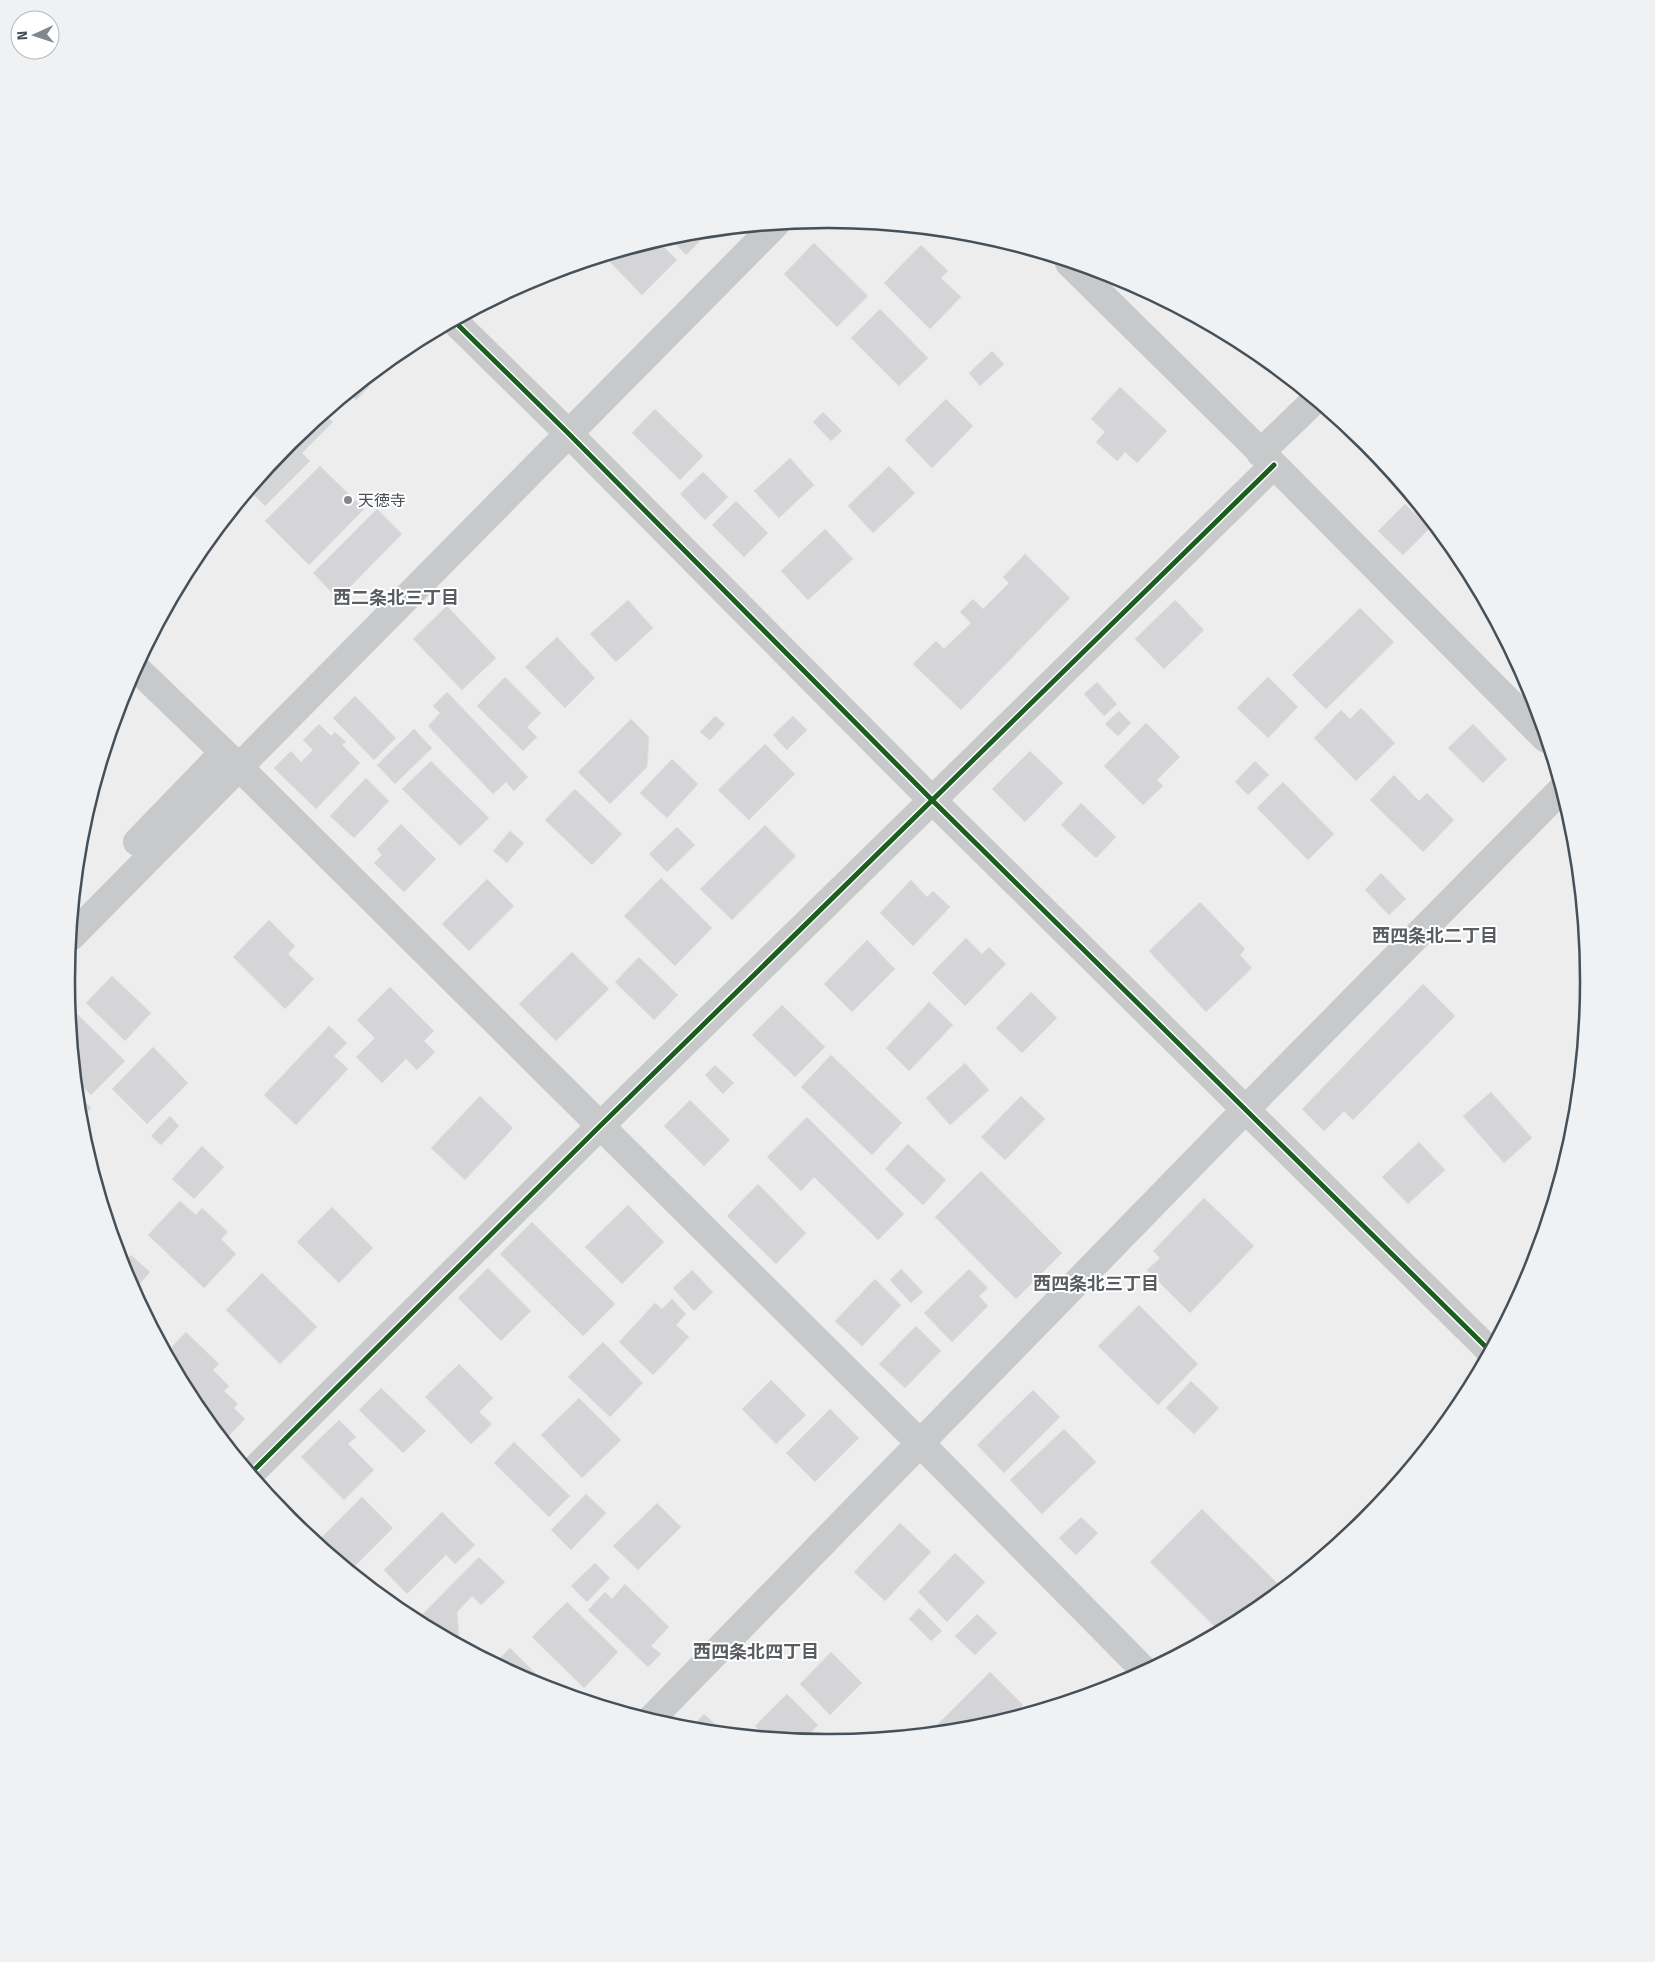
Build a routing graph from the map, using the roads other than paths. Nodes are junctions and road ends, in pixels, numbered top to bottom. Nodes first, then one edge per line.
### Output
1 (769, 231) edge
2 (1077, 271) edge
3 (458, 325) edge
4 (1311, 405) edge
5 (568, 432) junction
6 (1267, 459) junction
7 (141, 673) edge
8 (1537, 731) edge
9 (230, 760) junction
10 (1556, 795) edge
11 (932, 800) junction
12 (79, 903) edge
13 (77, 929) edge
14 (1246, 1109) junction
15 (600, 1126) junction
16 (1485, 1346) edge
17 (921, 1444) junction
18 (255, 1469) edge
19 (1139, 1665) edge
20 (657, 1713) edge

1 - 5 street
2 - 6 street
3 - 5 street
4 - 6 street
5 - 9 street
5 - 11 street
6 - 8 street
6 - 11 street
7 - 9 street
9 - 12 street
9 - 13 street
9 - 15 street
10 - 14 street
11 - 14 street
11 - 15 street
14 - 16 street
14 - 17 street
15 - 17 street
15 - 18 street
17 - 19 street
17 - 20 street

